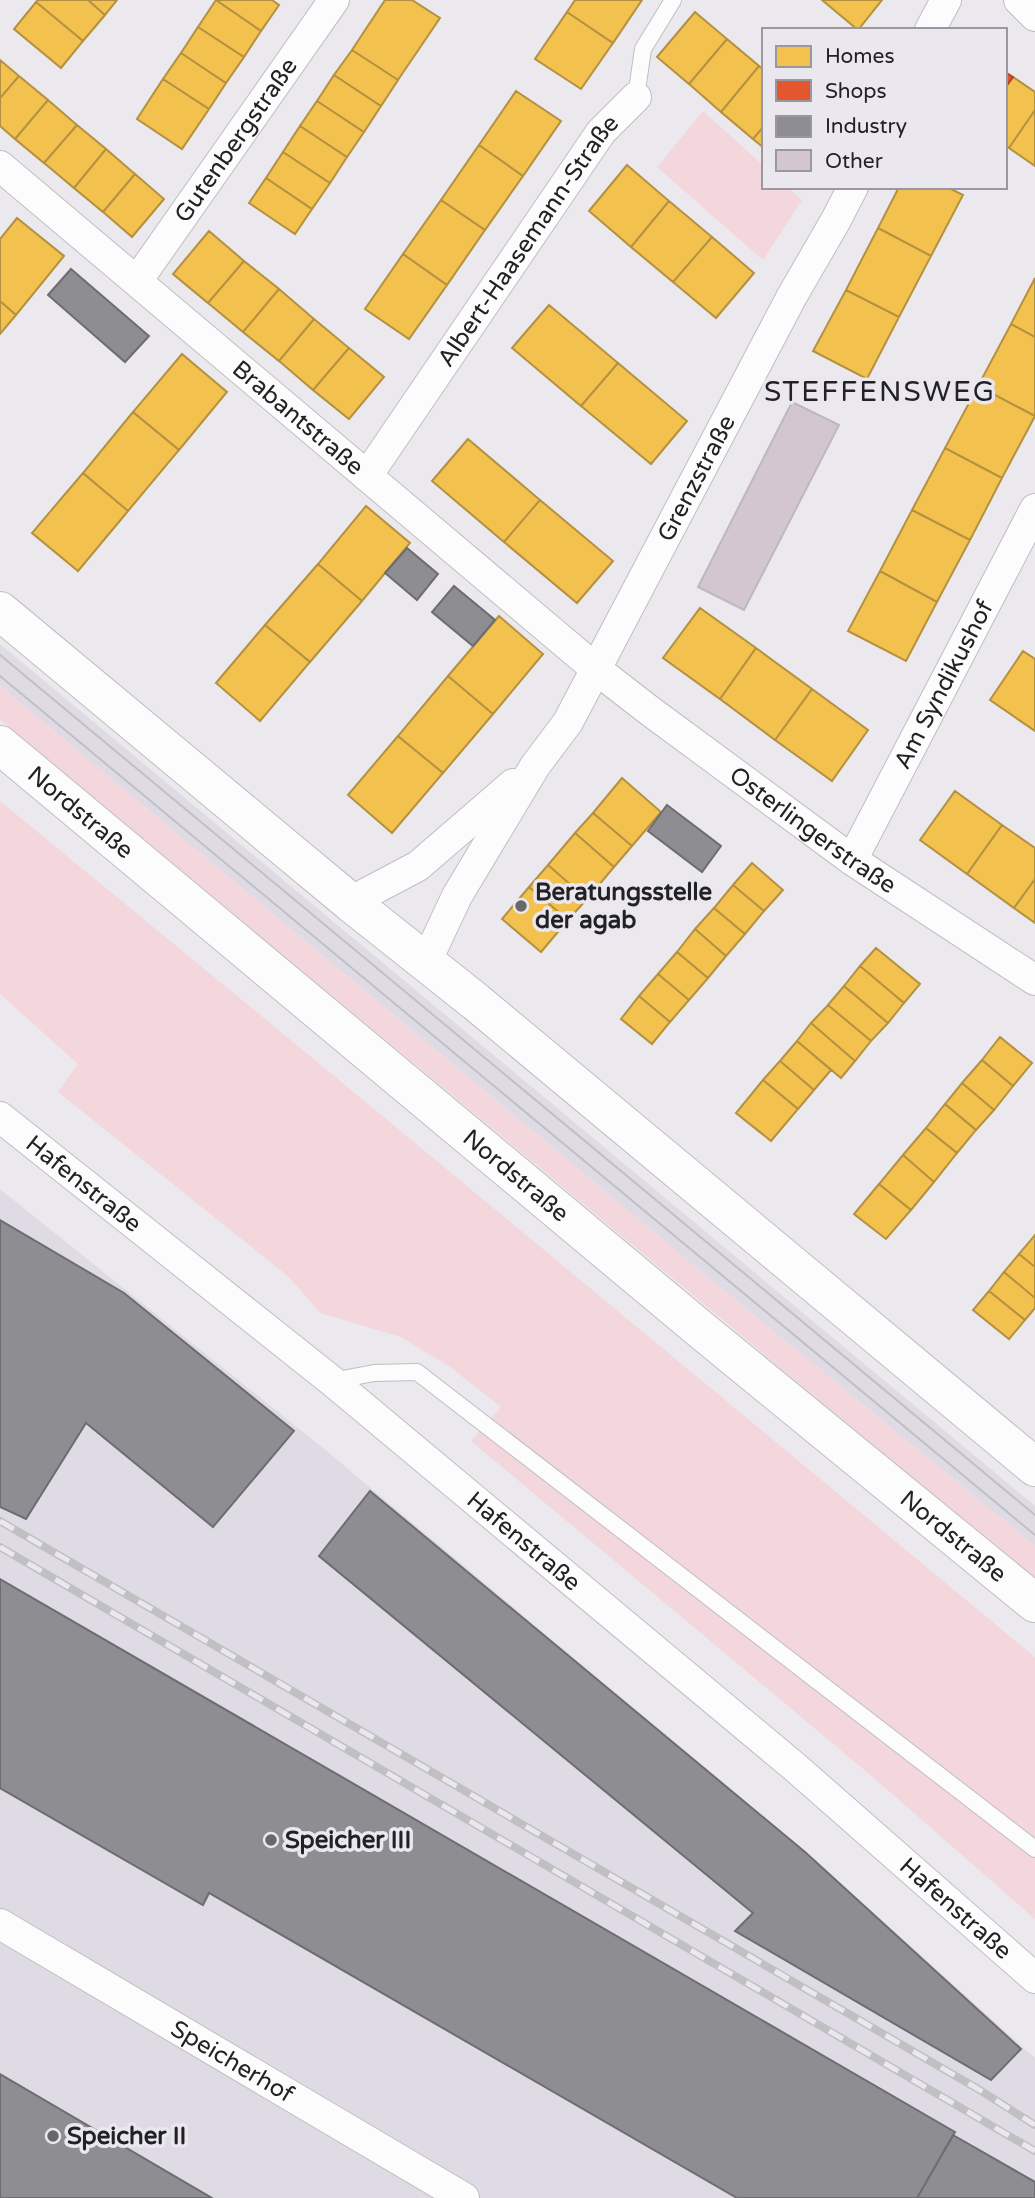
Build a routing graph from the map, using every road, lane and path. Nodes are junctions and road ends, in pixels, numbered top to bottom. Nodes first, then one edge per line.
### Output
1 (334, 0) edge
2 (673, 0) edge
3 (946, 0) edge
4 (1019, 0) edge
5 (1035, 16) edge
6 (931, 28) edge
7 (636, 97) joint
8 (0, 166) edge
9 (852, 189) edge
10 (137, 281) junction
11 (367, 476) junction
12 (1035, 509) edge
13 (0, 611) edge
14 (597, 670) junction
15 (0, 745) edge
16 (534, 766) junction
17 (852, 860) junction
18 (350, 902) junction
19 (426, 962) junction
20 (1035, 980) edge
21 (0, 1117) edge
22 (332, 1381) junction
23 (1035, 1467) edge
24 (1035, 1603) edge
25 (1035, 1849) edge
26 (0, 1924) edge
27 (1035, 1978) edge
28 (464, 2198) edge

1 - 10 street, Gutenbergstraße
2 - 7 lane, Albert-Haasemann-Straße
3 - 6 street
4 - 5 street
7 - 11 street, Albert-Haasemann-Straße
8 - 10 street, Brabantstraße
9 - 14 street, Grenzstraße
10 - 11 street, Brabantstraße
11 - 14 street, Brabantstraße
12 - 17 street, Am Syndikushof
13 - 18 main road
14 - 16 street, Grenzstraße
14 - 17 street, Osterlingerstraße
15 - 24 main road, Nordstraße
16 - 18 street, Grenzstraße
16 - 19 street, Grenzstraße
17 - 20 street, Osterlingerstraße
18 - 19 main road
19 - 23 main road
21 - 22 street, Hafenstraße
22 - 25 lane
22 - 27 street, Hafenstraße
26 - 28 street, Speicherhof

